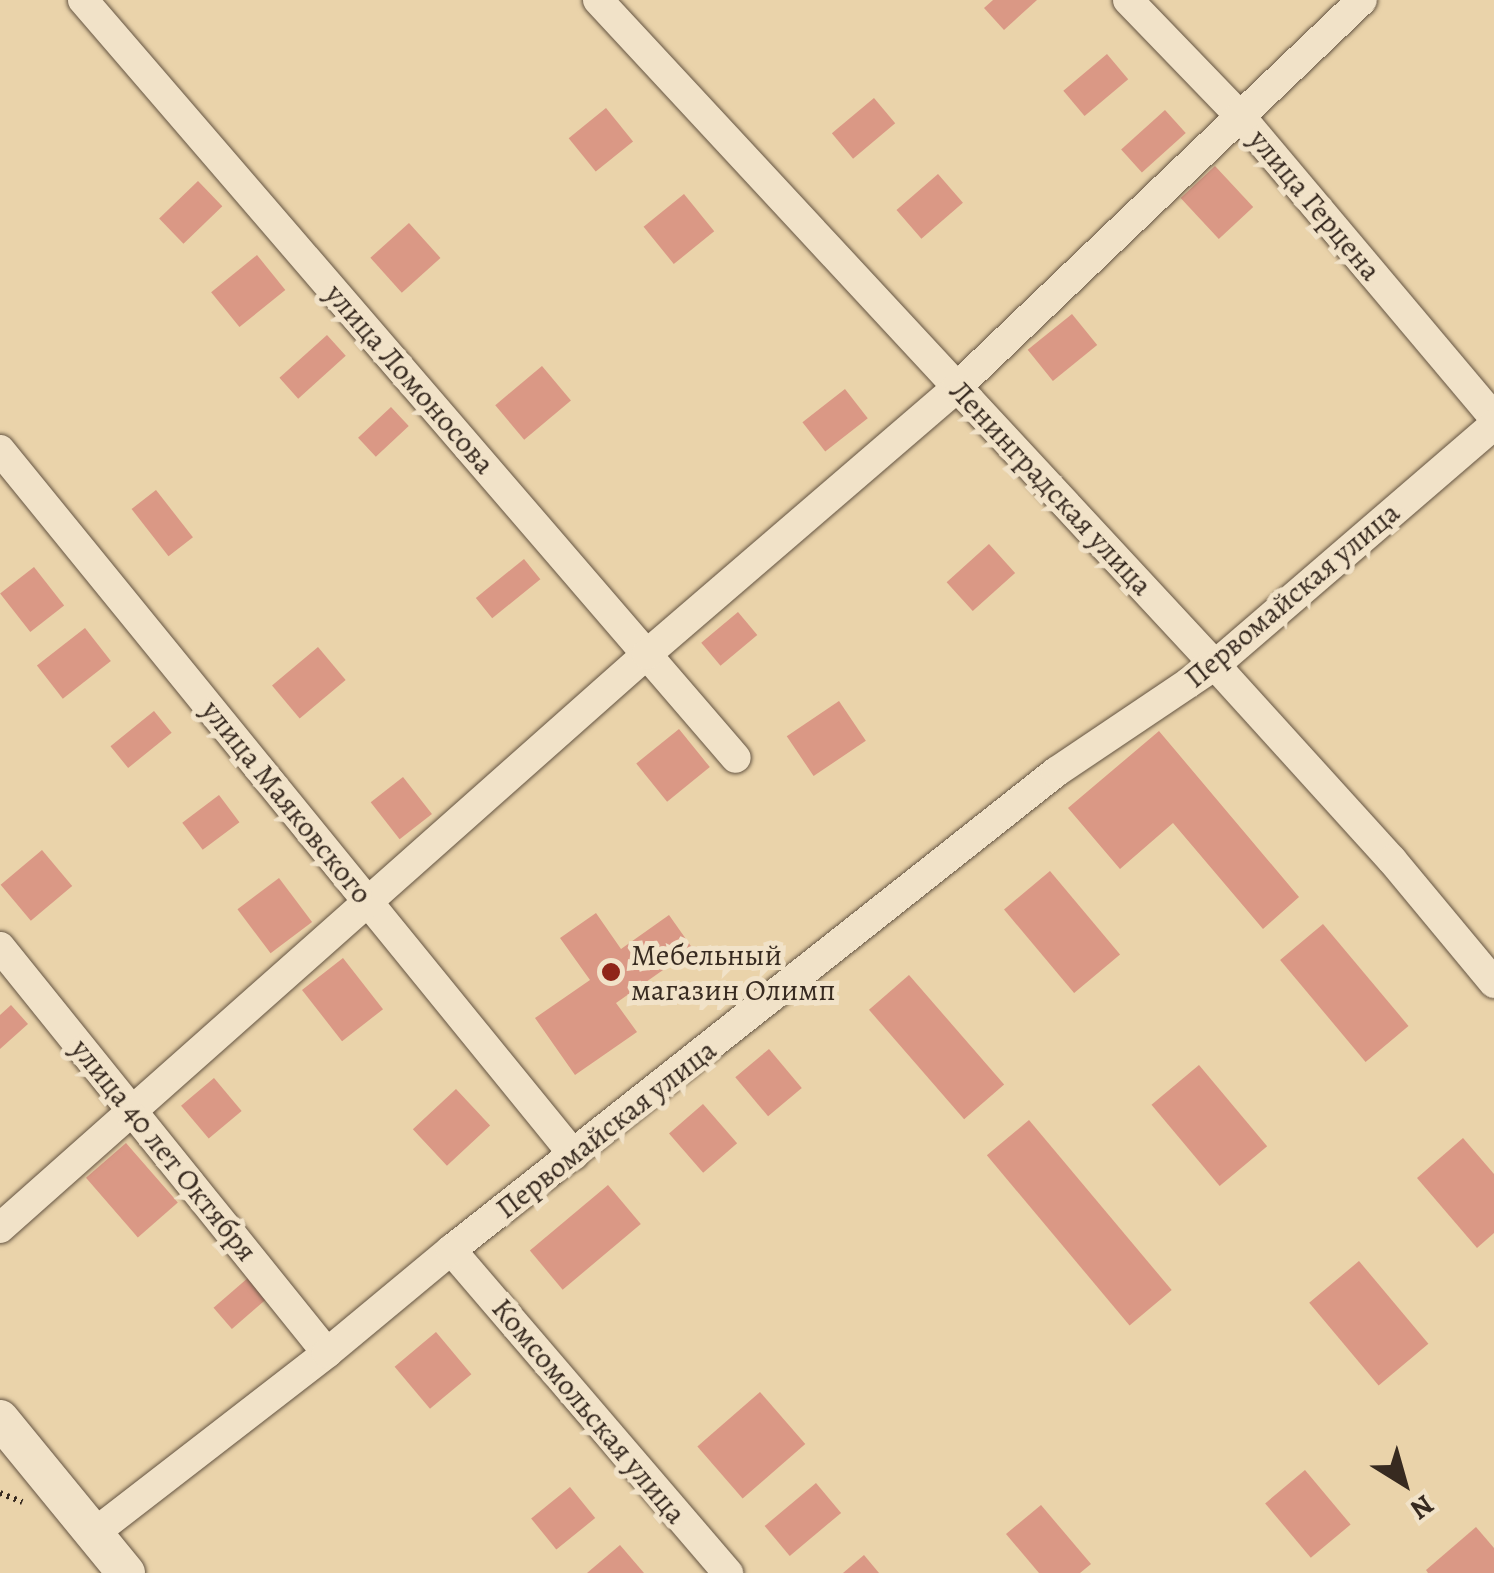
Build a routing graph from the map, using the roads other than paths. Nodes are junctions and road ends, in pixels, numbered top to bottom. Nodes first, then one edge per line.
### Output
1 (83, 0) edge
2 (598, 0) edge
3 (1128, 0) edge
4 (1362, 0) edge
5 (1240, 116) junction
6 (957, 387) junction
7 (1494, 421) edge
8 (0, 450) edge
9 (647, 654) junction
10 (1215, 665) junction
11 (736, 758) dead end
12 (368, 902) junction
13 (0, 947) edge
14 (1494, 983) edge
15 (132, 1111) junction
16 (574, 1155) junction
17 (0, 1228) edge
18 (451, 1250) junction
19 (328, 1353) junction
20 (1, 1421) edge
21 (93, 1534) junction
22 (126, 1573) edge
23 (728, 1573) edge

1 - 9 street, улица Ломоносова
2 - 6 street, Ленинградская улица
3 - 5 street, улица Герцена
4 - 5 street
5 - 6 street
5 - 7 street, улица Герцена
6 - 9 street
6 - 10 street, Ленинградская улица
7 - 10 street, Первомайская улица
8 - 12 street, улица Маяковского
9 - 11 street, улица Ломоносова
9 - 12 street
10 - 14 street, Ленинградская улица
10 - 16 street, Первомайская улица
12 - 15 street
12 - 16 street, улица Маяковского
13 - 15 street, улица 40 лет Октября
15 - 17 street
15 - 19 street, улица 40 лет Октября
16 - 18 street, Первомайская улица
18 - 19 street, Первомайская улица
18 - 23 street, Комсомольская улица
19 - 21 street, Первомайская улица
20 - 21 street
21 - 22 street

